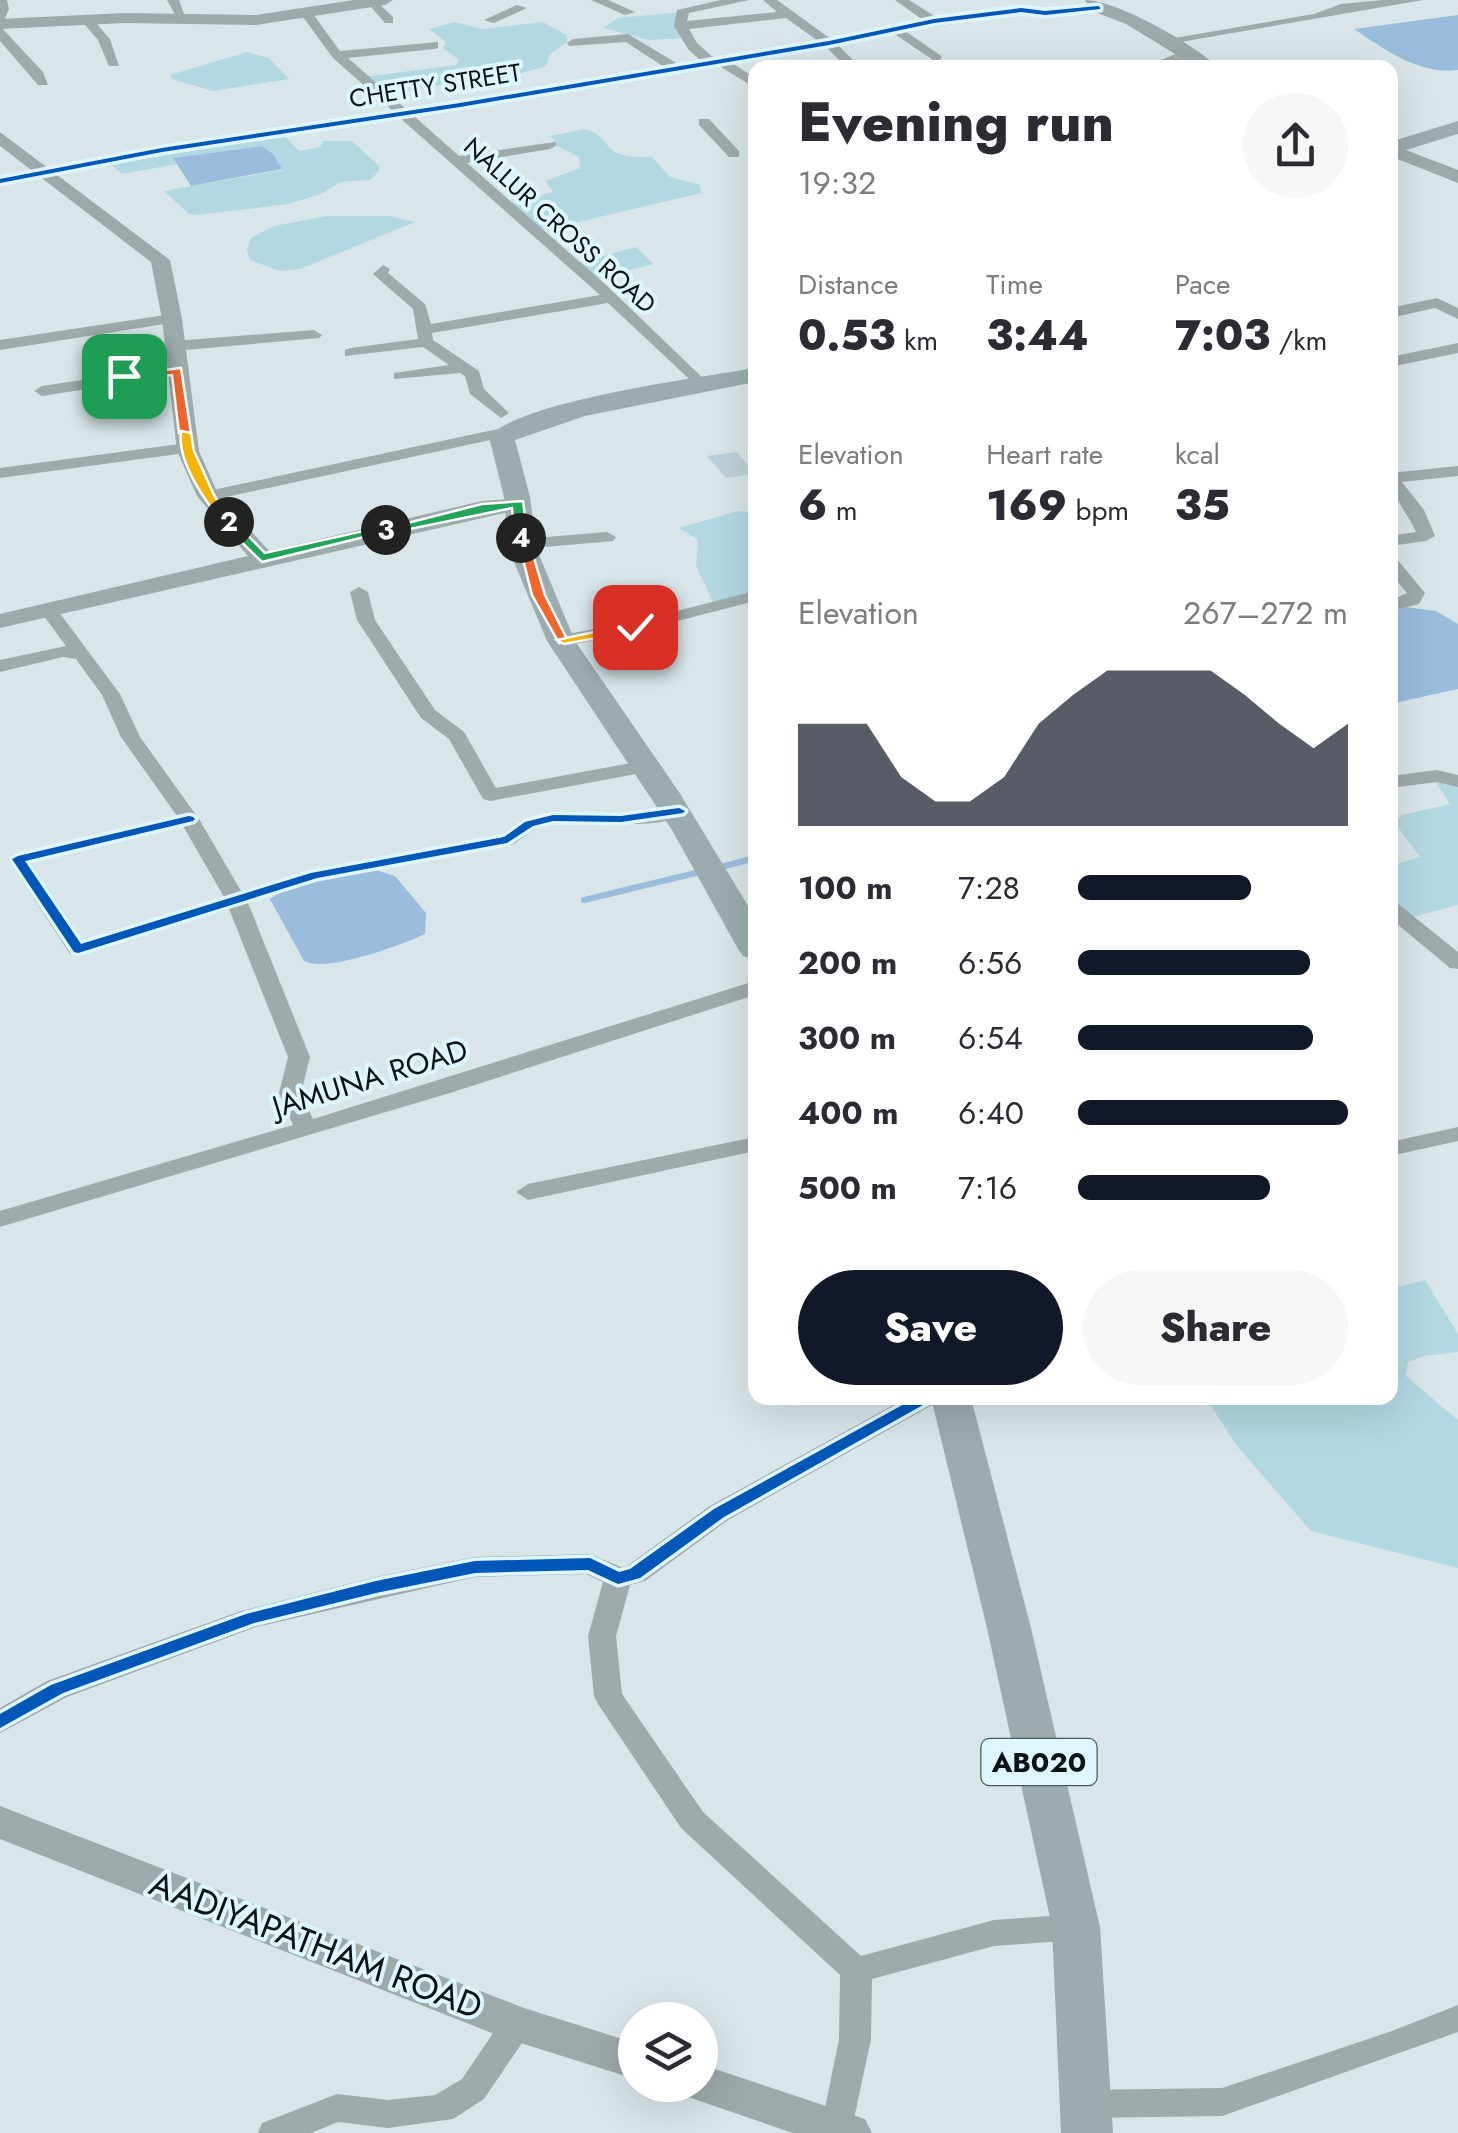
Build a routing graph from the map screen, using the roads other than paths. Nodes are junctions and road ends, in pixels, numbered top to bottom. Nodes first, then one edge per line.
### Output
1 (0, 0) edge
2 (173, 0) edge
3 (596, 0) edge
4 (743, 0) edge
5 (769, 0) edge
6 (901, 0) edge
7 (1004, 0) edge
8 (1417, 0) edge
9 (380, 1) edge
10 (1095, 4) edge
11 (521, 8) dead end
12 (1021, 10) junction
13 (306, 12) junction
14 (629, 12) dead end
15 (788, 14) junction
16 (86, 20) junction
17 (183, 20) junction
18 (389, 20) dead end
19 (490, 20) dead end
20 (934, 21) junction
21 (0, 24) edge
22 (680, 26) junction
23 (896, 30) junction
24 (1163, 40) junction
25 (573, 43) dead end
26 (829, 43) junction
27 (434, 45) dead end
28 (1186, 54) junction
29 (337, 55) junction
30 (936, 58) dead end
31 (847, 60) edge
32 (1169, 60) edge
33 (1196, 60) edge
34 (716, 61) junction
35 (114, 64) dead end
36 (676, 68) junction
37 (748, 80) edge
38 (43, 82) dead end
39 (406, 114) junction
40 (704, 122) dead end
41 (1458, 127) edge
42 (2, 141) edge
43 (550, 146) dead end
44 (1398, 146) edge
45 (1398, 152) edge
46 (734, 154) dead end
47 (454, 161) junction
48 (48, 173) junction
49 (1458, 177) edge
50 (0, 182) edge
51 (384, 270) dead end
52 (611, 298) junction
53 (1398, 311) edge
54 (1458, 314) edge
55 (172, 319) junction
56 (314, 334) dead end
57 (424, 336) junction
58 (0, 345) edge
59 (174, 346) junction
60 (1458, 348) edge
61 (351, 353) dead end
62 (1398, 360) edge
63 (466, 368) junction
64 (177, 371) junction
65 (400, 376) dead end
66 (748, 376) edge
67 (701, 385) junction
68 (42, 391) dead end
69 (504, 422) junction
70 (187, 448) junction
71 (1458, 470) edge
72 (0, 473) edge
73 (1398, 477) edge
74 (1398, 487) edge
75 (208, 496) junction
76 (518, 503) junction
77 (607, 537) dead end
78 (1398, 540) edge
79 (522, 544) junction
80 (262, 558) junction
81 (1398, 572) edge
82 (358, 592) dead end
83 (748, 598) edge
84 (1398, 604) edge
85 (47, 608) junction
86 (0, 621) edge
87 (561, 641) junction
88 (83, 655) junction
89 (0, 666) edge
90 (648, 766) junction
91 (1398, 781) edge
92 (1458, 781) edge
93 (678, 812) junction
94 (189, 819) junction
95 (237, 902) junction
96 (746, 911) edge
97 (1398, 913) edge
98 (1458, 964) edge
99 (748, 990) edge
100 (306, 1128) junction
101 (1458, 1134) edge
102 (748, 1145) edge
103 (1398, 1145) edge
104 (528, 1192) dead end
105 (0, 1219) edge
106 (913, 1405) edge
107 (953, 1405) edge
108 (618, 1578) junction
109 (0, 1722) edge
110 (8, 1832) edge
111 (1076, 1927) junction
112 (856, 1970) junction
113 (1458, 2018) edge
114 (517, 2024) junction
115 (618, 2056) edge
116 (718, 2088) edge
117 (1086, 2119) edge
118 (844, 2131) edge
119 (274, 2133) edge

1 - 21 street
2 - 17 street
3 - 14 street
4 - 22 street
5 - 15 street
6 - 20 street
7 - 12 street
8 - 24 street
9 - 13 street
9 - 18 street
10 - 12 street, CHETTY STREET
10 - 24 street
11 - 19 street
12 - 20 street, CHETTY STREET
13 - 17 street
13 - 29 street, NALLUR CROSS ROAD
15 - 22 street
15 - 26 street
16 - 17 street
16 - 21 street
16 - 35 street
20 - 23 street, CHETTY STREET
21 - 38 street
22 - 34 street
23 - 26 street, CHETTY STREET
23 - 30 street
24 - 28 street
25 - 36 street
26 - 31 street
26 - 34 street, CHETTY STREET
27 - 29 street
28 - 32 street
28 - 33 street
29 - 39 street, NALLUR CROSS ROAD
34 - 36 street, CHETTY STREET
34 - 37 street
36 - 39 street, CHETTY STREET
39 - 47 street, NALLUR CROSS ROAD
39 - 48 street, CHETTY STREET
40 - 46 street
41 - 44 main road
42 - 48 street
43 - 47 street
45 - 49 street
47 - 52 street, NALLUR CROSS ROAD
48 - 50 street, CHETTY STREET
48 - 55 street
51 - 57 street
52 - 57 street
52 - 67 street, NALLUR CROSS ROAD
53 - 54 street
55 - 58 street
55 - 59 street
56 - 59 street
57 - 61 street
57 - 63 street
59 - 64 street
60 - 62 street
63 - 65 street
63 - 69 street
64 - 68 street
64 - 70 street
66 - 67 main road
67 - 69 main road
69 - 75 street
69 - 76 main road
70 - 72 street
70 - 75 street
71 - 73 street
74 - 78 street
75 - 80 street
76 - 79 main road
76 - 80 street
77 - 79 street
79 - 87 main road
80 - 85 street
81 - 84 street
82 - 90 street
83 - 87 street
85 - 86 street
85 - 88 street
87 - 90 main road
88 - 89 street
88 - 94 street
90 - 93 main road
91 - 92 street
93 - 95 street
93 - 96 main road
94 - 95 street
94 - 95 street
95 - 100 street
97 - 98 street
99 - 100 street, JAMUNA ROAD
100 - 105 street, JAMUNA ROAD
101 - 103 street
102 - 104 street
106 - 108 street
107 - 111 main road, AB020
108 - 109 street
108 - 112 street
110 - 114 street, AADIYAPATHAM ROAD
111 - 112 street
111 - 117 main road, AB020
112 - 118 street
113 - 117 street
114 - 115 street, AADIYAPATHAM ROAD
114 - 119 street
116 - 118 street

